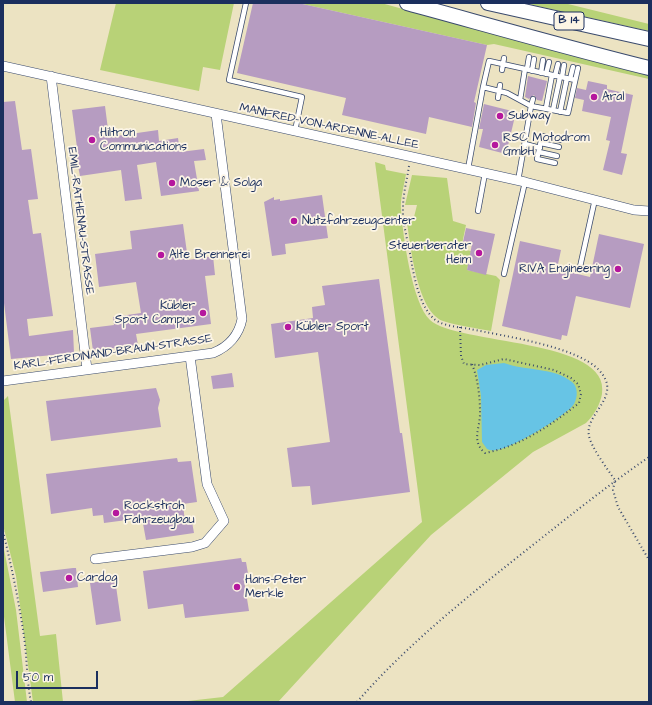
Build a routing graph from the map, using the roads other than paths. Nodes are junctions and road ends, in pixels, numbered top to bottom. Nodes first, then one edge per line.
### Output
1 (246, 3) edge
2 (407, 3) edge
3 (488, 3) edge
4 (503, 28) junction
5 (649, 39) edge
6 (504, 58) dead end
7 (532, 58) dead end
8 (543, 60) dead end
9 (649, 60) edge
10 (549, 62) dead end
11 (503, 64) junction
12 (558, 64) dead end
13 (564, 65) dead end
14 (3, 66) edge
15 (575, 68) dead end
16 (649, 68) edge
17 (502, 70) dead end
18 (528, 70) junction
19 (540, 72) junction
20 (546, 74) junction
21 (51, 76) junction
22 (537, 78) dead end
23 (563, 78) junction
24 (483, 87) junction
25 (499, 88) junction
26 (498, 98) dead end
27 (533, 99) dead end
28 (520, 100) junction
29 (531, 106) junction
30 (546, 108) junction
31 (553, 110) junction
32 (560, 112) junction
33 (216, 114) junction
34 (295, 131) junction
35 (560, 140) dead end
36 (525, 144) junction
37 (559, 146) dead end
38 (540, 148) junction
39 (557, 156) dead end
40 (555, 163) dead end
41 (468, 169) junction
42 (485, 173) junction
43 (522, 181) junction
44 (595, 199) junction
45 (478, 211) dead end
46 (649, 211) edge
47 (580, 267) dead end
48 (504, 274) dead end
49 (190, 356) junction
50 (86, 370) junction
51 (3, 381) edge
52 (95, 559) dead end

1 - 34 lane
2 - 4 main road, B 14
3 - 5 main road, B 14
4 - 9 main road, B 14
4 - 16 main road
6 - 11 lane
7 - 18 lane
8 - 19 lane
10 - 20 lane
11 - 17 lane
11 - 18 lane
11 - 24 lane
12 - 23 lane
13 - 23 lane
14 - 21 street, MANFRED-VON-ARDENNE-ALLEE
15 - 23 lane
18 - 19 lane
18 - 28 lane
19 - 20 lane
19 - 22 lane
20 - 23 lane
21 - 33 street, MANFRED-VON-ARDENNE-ALLEE
21 - 50 street, EMIL-RATHENAU-STRASSE
23 - 30 lane
23 - 31 lane
23 - 32 lane
23 - 32 lane
24 - 25 lane
24 - 41 lane
25 - 26 lane
25 - 28 lane
27 - 29 lane
28 - 29 lane
29 - 30 lane
29 - 36 lane
30 - 31 lane
31 - 32 lane
33 - 34 street, MANFRED-VON-ARDENNE-ALLEE
33 - 49 street, KARL-FERDINAND-BRAUN-STRASSE
34 - 41 street, MANFRED-VON-ARDENNE-ALLEE
35 - 38 lane
36 - 38 lane
36 - 43 lane
37 - 38 lane
38 - 39 lane
38 - 40 lane
41 - 42 street, MANFRED-VON-ARDENNE-ALLEE
42 - 43 street, MANFRED-VON-ARDENNE-ALLEE
42 - 45 lane
43 - 44 street, MANFRED-VON-ARDENNE-ALLEE
43 - 48 lane
44 - 46 street, MANFRED-VON-ARDENNE-ALLEE
44 - 47 lane
49 - 50 street, KARL-FERDINAND-BRAUN-STRASSE
49 - 52 street
50 - 51 street, KARL-FERDINAND-BRAUN-STRASSE

